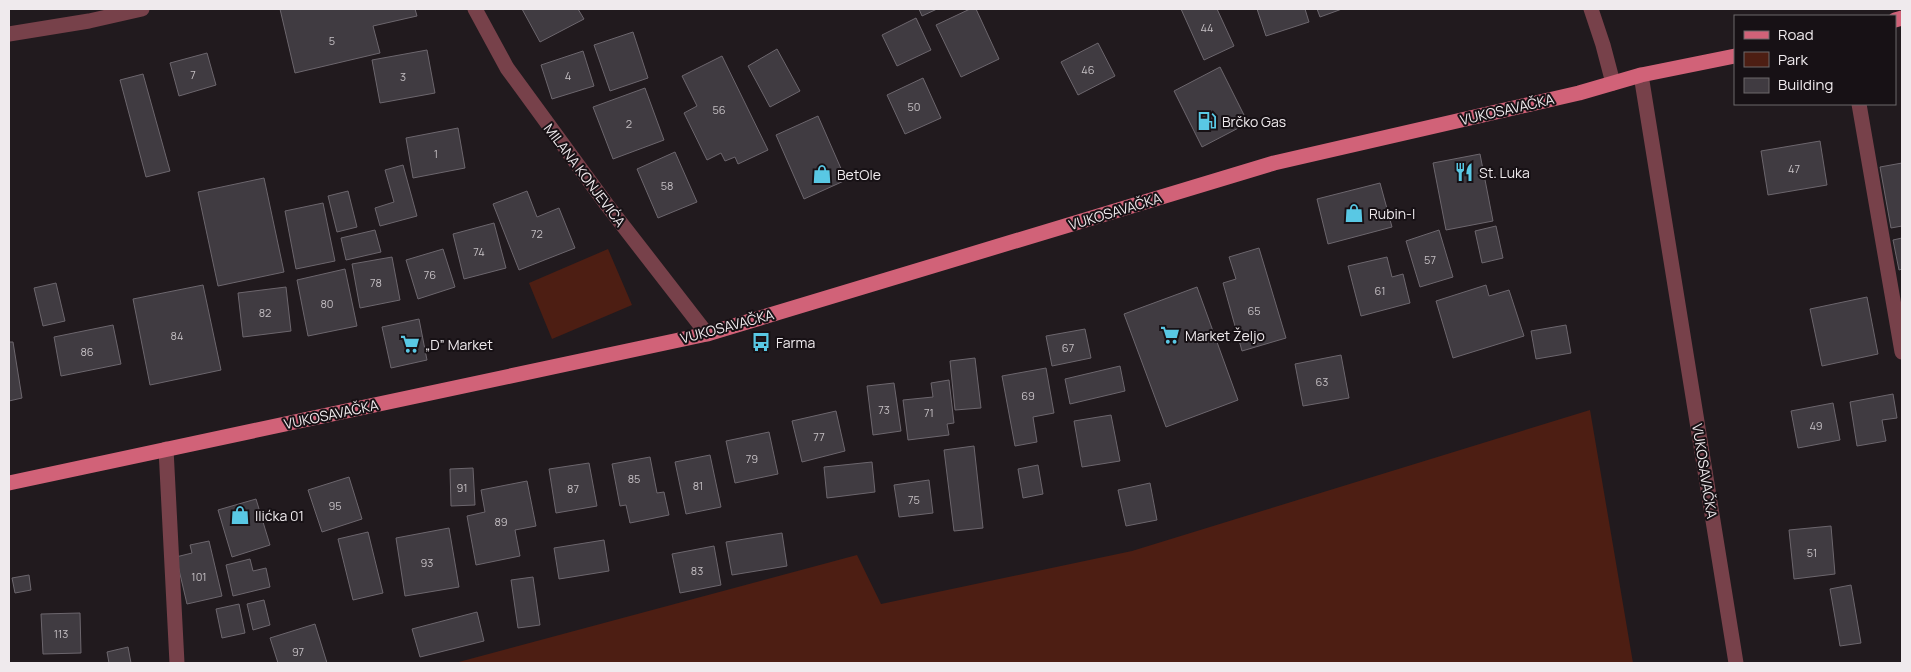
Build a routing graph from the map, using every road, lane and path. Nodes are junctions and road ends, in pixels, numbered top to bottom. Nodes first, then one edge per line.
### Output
1 (142, 9) edge
2 (475, 9) edge
3 (1591, 9) edge
4 (9, 34) edge
5 (1734, 56) edge
6 (1642, 75) junction
7 (1612, 83) junction
8 (1859, 105) edge
9 (707, 334) junction
10 (1902, 352) edge
11 (166, 449) junction
12 (9, 483) edge
13 (177, 663) edge
14 (1736, 663) edge

1 - 4 street
2 - 9 street, MILANA KONJEVIĆA
3 - 7 street
5 - 6 main road
6 - 7 main road, VUKOSAVAČKA
6 - 14 street, VUKOSAVAČKA
7 - 9 main road, VUKOSAVAČKA
8 - 10 street
9 - 11 main road, VUKOSAVAČKA
11 - 12 main road, VUKOSAVAČKA
11 - 13 street

